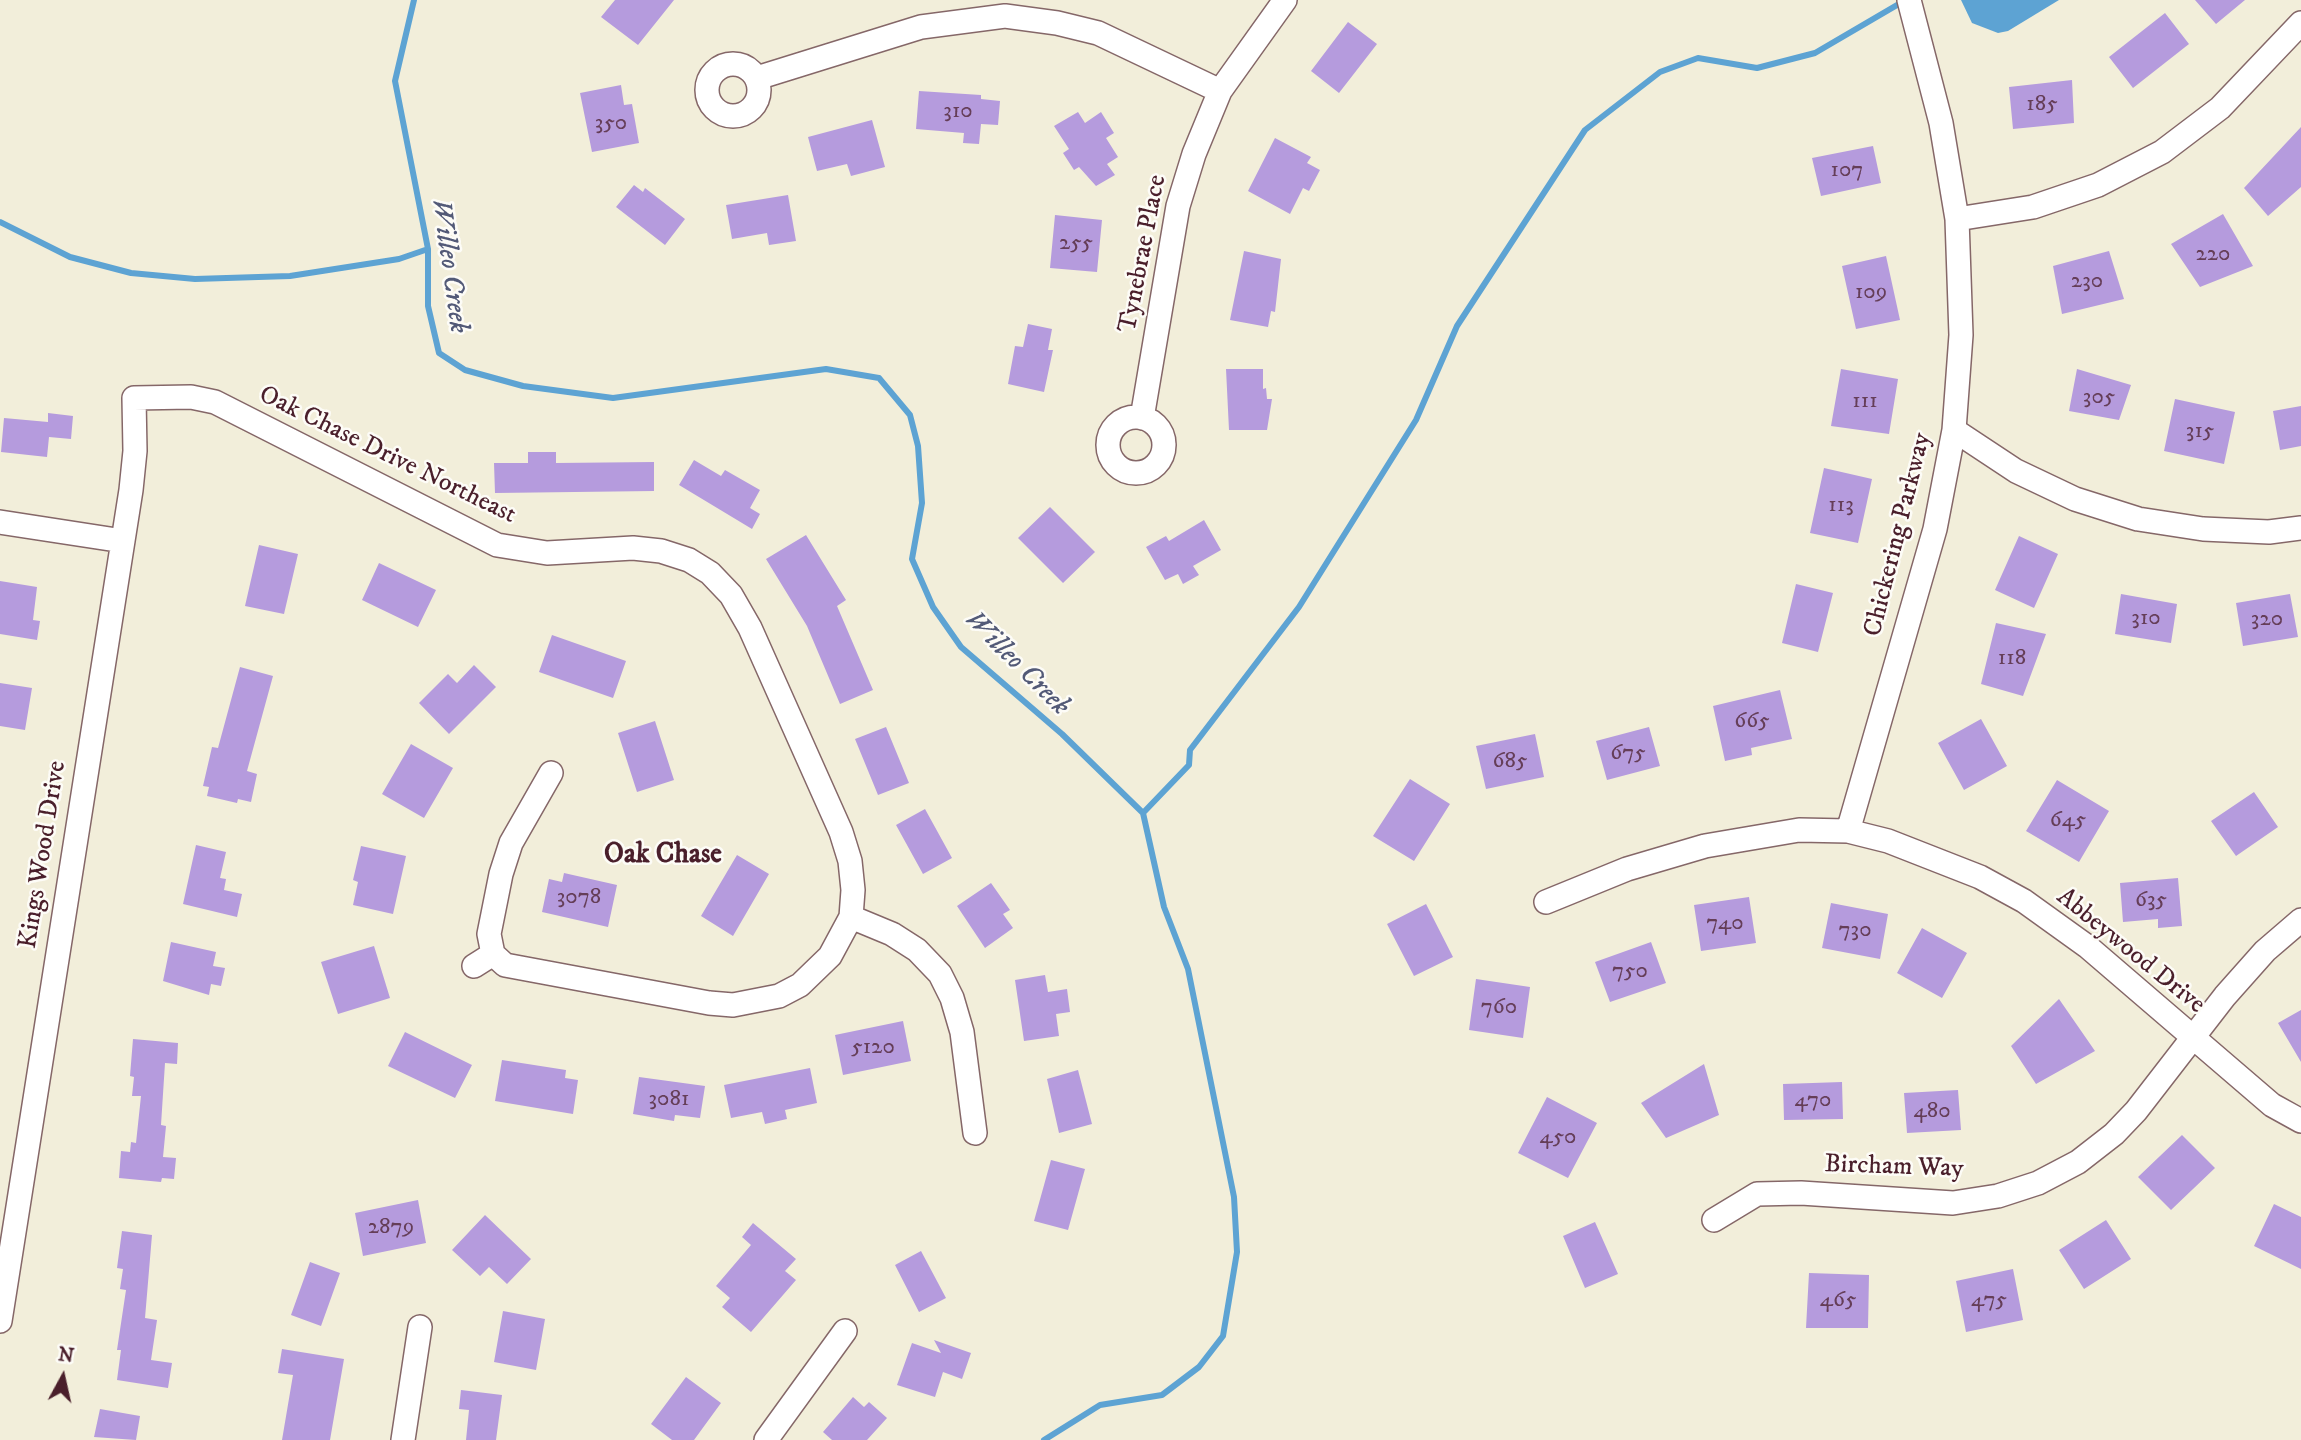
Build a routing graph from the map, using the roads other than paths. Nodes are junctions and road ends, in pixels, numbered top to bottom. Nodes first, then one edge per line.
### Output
1 (1285, 0) edge
2 (1909, 0) edge
3 (2301, 23) edge
4 (757, 78) dead end
5 (1220, 90) junction
6 (1957, 219) junction
7 (134, 398) joint
8 (1142, 418) dead end
9 (1954, 430) junction
10 (0, 522) edge
11 (2301, 528) edge
12 (123, 541) junction
13 (551, 773) dead end
14 (1848, 831) junction
15 (1546, 902) dead end
16 (851, 917) junction
17 (2301, 920) edge
18 (2191, 1039) junction
19 (2301, 1121) edge
20 (975, 1133) dead end
21 (1714, 1220) dead end
22 (0, 1321) edge
23 (420, 1327) dead end
24 (845, 1331) dead end
25 (403, 1440) edge
26 (766, 1440) edge

1 - 5 street, Tynebrae Place
2 - 6 street, Chickering Parkway
3 - 6 street
4 - 5 street
5 - 8 street, Tynebrae Place
6 - 9 street, Chickering Parkway
7 - 12 street, Kings Wood Drive
7 - 16 street, Oak Chase Drive Northeast
9 - 11 street
9 - 14 street, Chickering Parkway
10 - 12 street
12 - 22 street, Kings Wood Drive
13 - 16 street, Oak Chase Drive Northeast
14 - 15 street, Abbeywood Drive
14 - 18 street, Abbeywood Drive
16 - 20 street
17 - 18 street, Bircham Way
18 - 19 street, Abbeywood Drive
18 - 21 street, Bircham Way
23 - 25 street
24 - 26 street

